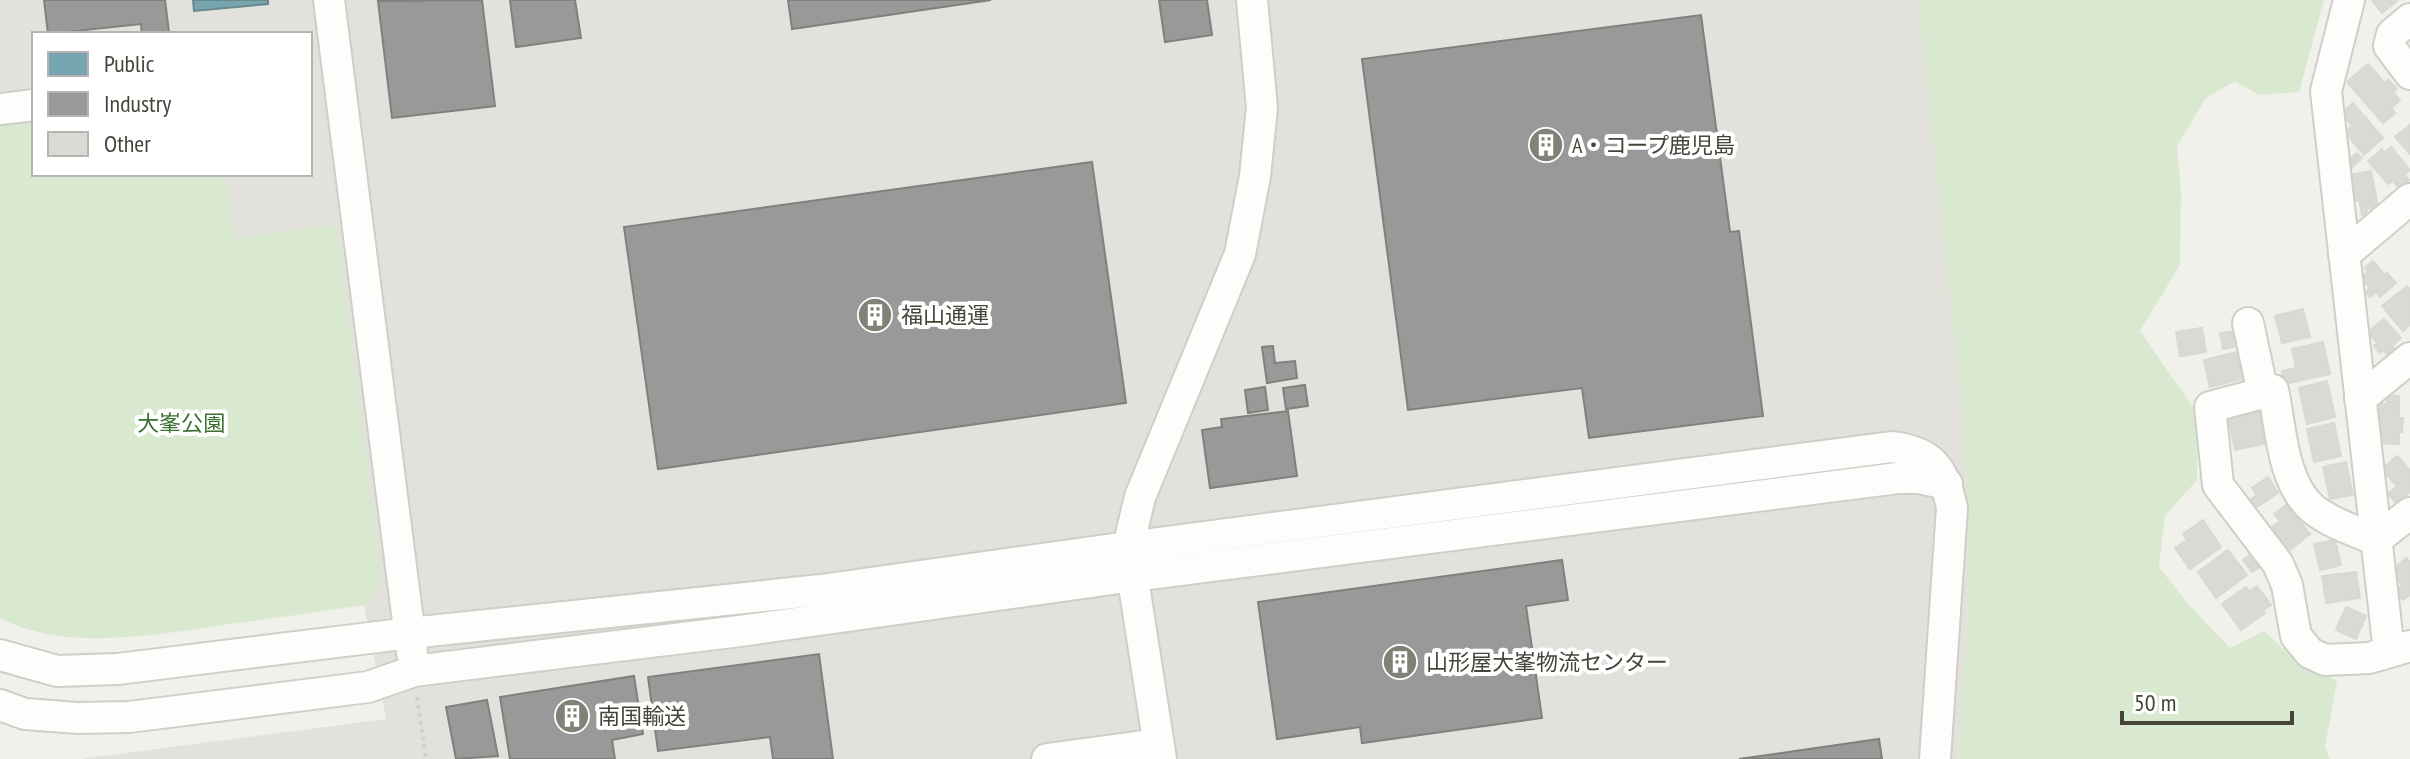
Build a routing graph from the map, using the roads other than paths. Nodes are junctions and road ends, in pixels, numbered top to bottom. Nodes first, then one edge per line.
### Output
1 (329, 0) edge
2 (1252, 0) edge
3 (2349, 0) edge
4 (2410, 19) edge
5 (2340, 34) junction
6 (2389, 43) junction
7 (324, 68) edge
8 (2410, 74) edge
9 (32, 105) edge
10 (0, 109) edge
11 (2410, 199) edge
12 (2344, 255) junction
13 (2248, 323) dead end
14 (2410, 358) edge
15 (2263, 393) junction
16 (2360, 399) junction
17 (1947, 484) junction
18 (2410, 513) edge
19 (2376, 540) junction
20 (1128, 547) junction
21 (1134, 576) junction
22 (410, 633) junction
23 (2399, 649) edge
24 (0, 655) edge
25 (414, 671) junction
26 (0, 705) edge
27 (1160, 751) edge
28 (1047, 759) edge
29 (1935, 759) edge

1 - 7 street
2 - 20 street
3 - 5 street
4 - 6 street
5 - 6 street
5 - 12 street
6 - 8 street
7 - 22 street
9 - 10 street
11 - 12 street
12 - 16 street
13 - 15 street
14 - 16 street
15 - 19 street
15 - 23 street
16 - 19 street
17 - 20 street
17 - 21 street
17 - 29 street
18 - 19 street
19 - 23 street
20 - 21 street
20 - 22 street
21 - 25 street
21 - 27 street
22 - 24 street
22 - 25 street
25 - 26 street
27 - 28 street

